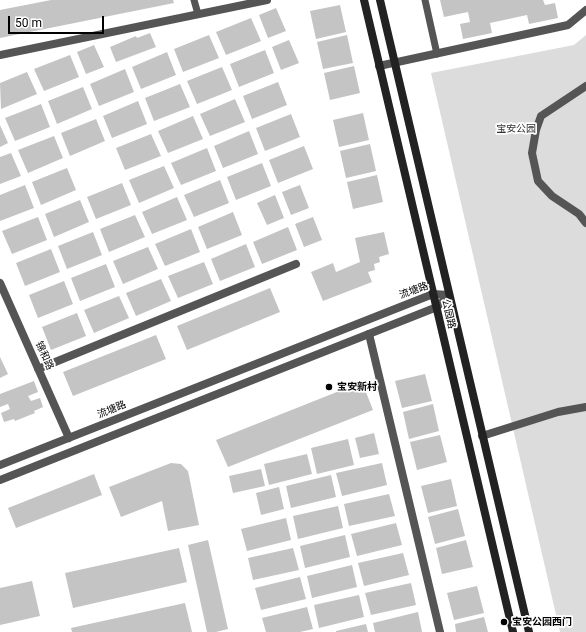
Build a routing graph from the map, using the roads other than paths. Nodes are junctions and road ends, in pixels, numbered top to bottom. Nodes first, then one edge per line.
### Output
1 (194, 0) edge
2 (267, 0) edge
3 (364, 0) edge
4 (380, 0) edge
5 (425, 0) edge
6 (586, 10) edge
7 (198, 14) junction
8 (437, 54) junction
9 (0, 55) edge
10 (395, 63) junction
11 (379, 66) junction
12 (586, 86) edge
13 (586, 223) edge
14 (296, 264) dead end
15 (0, 283) edge
16 (433, 294) junction
17 (449, 295) junction
18 (437, 307) junction
19 (369, 334) junction
20 (38, 369) junction
21 (586, 407) edge
22 (482, 436) junction
23 (69, 438) junction
24 (0, 465) edge
25 (0, 480) edge
26 (440, 632) edge
27 (513, 632) edge
28 (529, 632) edge

1 - 7 lane
2 - 7 street
3 - 11 main road, 公园路
4 - 10 main road, 公园路
5 - 8 lane
6 - 8 street
7 - 9 street
8 - 10 street
10 - 11 street
10 - 17 main road, 公园路
11 - 16 main road, 公园路
12 - 13 street
14 - 20 street
15 - 20 street, 锦和路
16 - 17 street, 流塘路
16 - 18 main road, 公园路
16 - 23 street, 流塘路
17 - 18 street
17 - 22 main road, 公园路
18 - 19 street
18 - 27 main road, 公园路
19 - 25 street
19 - 26 street
20 - 23 street, 锦和路
21 - 22 street
22 - 28 main road, 公园路
23 - 24 street, 流塘路

